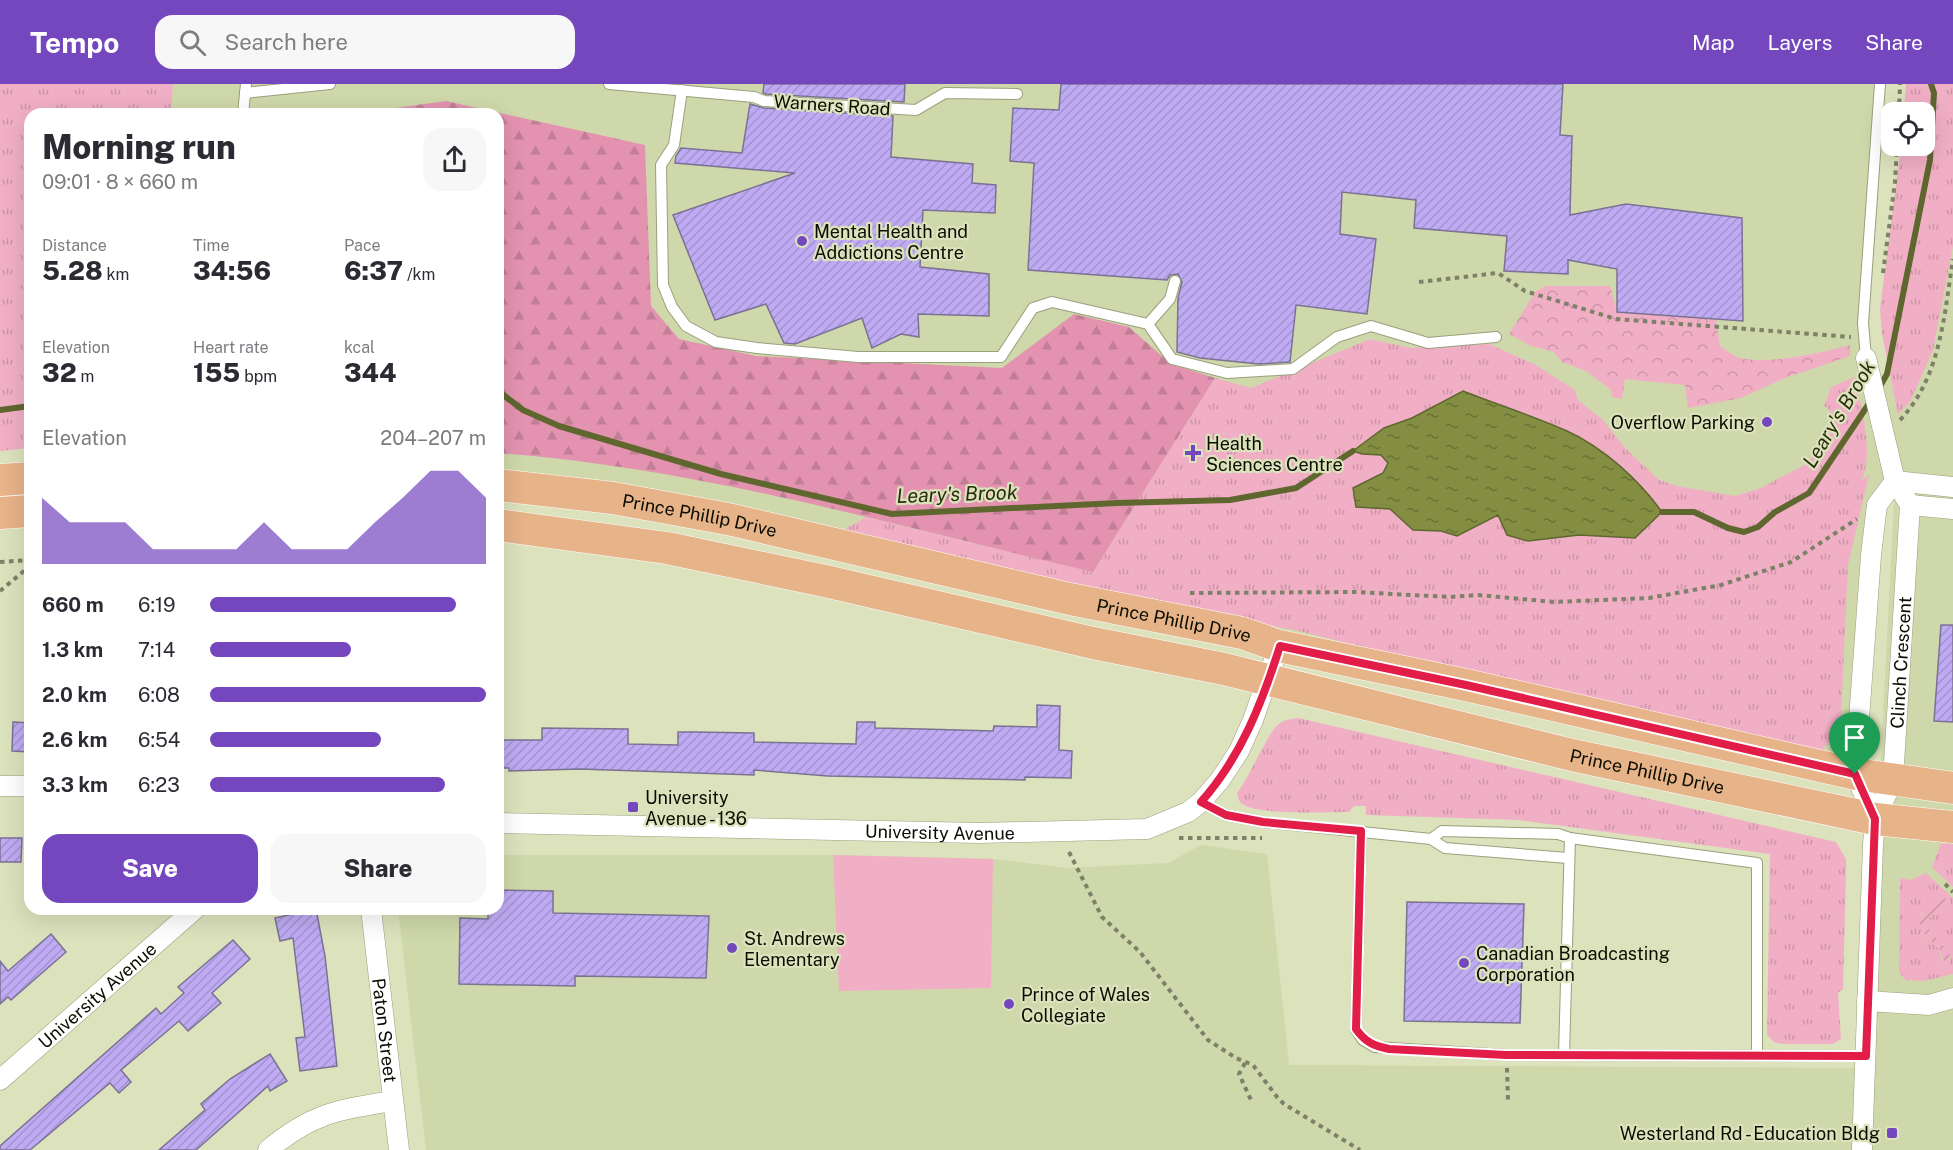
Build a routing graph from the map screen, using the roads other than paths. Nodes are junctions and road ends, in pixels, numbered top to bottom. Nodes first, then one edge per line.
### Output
1 (330, 84) edge
2 (609, 84) edge
3 (1880, 84) edge
4 (246, 88) edge
5 (682, 90) junction
6 (1017, 94) dead end
7 (244, 108) edge
8 (1175, 281) dead end
9 (1148, 324) junction
10 (1496, 337) dead end
11 (1866, 358) joint
12 (24, 478) edge
13 (0, 480) edge
14 (1895, 481) junction
15 (504, 486) edge
16 (1953, 488) edge
17 (1910, 505) junction
18 (1953, 509) edge
19 (24, 511) edge
20 (0, 513) edge
21 (504, 526) edge
22 (1280, 646) junction
23 (1269, 680) junction
24 (1855, 774) junction
25 (1893, 780) junction
26 (0, 786) edge
27 (24, 786) edge
28 (1953, 788) edge
29 (1201, 802) junction
30 (1875, 819) junction
31 (504, 823) edge
32 (1953, 827) edge
33 (1361, 831) junction
34 (1570, 838) junction
35 (1431, 839) junction
36 (1568, 858) junction
37 (188, 915) edge
38 (372, 915) edge
39 (1953, 998) edge
40 (1867, 1002) junction
41 (1564, 1055) junction
42 (1757, 1056) junction
43 (1866, 1056) junction
44 (0, 1080) edge
45 (392, 1101) junction
46 (268, 1150) edge
47 (399, 1150) edge
48 (1862, 1150) edge

1 - 4 lane
2 - 5 lane, Warners Road
3 - 11 lane
4 - 7 lane
5 - 6 lane, Warners Road
5 - 9 lane
8 - 9 lane
9 - 10 lane
11 - 14 street
12 - 13 main road
14 - 16 street
14 - 17 street
14 - 24 street, Clinch Crescent
15 - 22 main road, Prince Phillip Drive
17 - 18 street
17 - 25 street, Clinch Crescent
19 - 20 main road
21 - 23 main road, Prince Phillip Drive
22 - 23 street, University Avenue
22 - 24 main road, Prince Phillip Drive
23 - 29 street, University Avenue
23 - 30 main road, Prince Phillip Drive
24 - 25 main road, Prince Phillip Drive
24 - 30 street, Clinch Crescent
25 - 28 main road, Prince Phillip Drive
25 - 30 street, Clinch Crescent
26 - 27 street
29 - 31 street, University Avenue
29 - 33 lane
30 - 32 main road, Prince Phillip Drive
30 - 40 street
33 - 35 lane
33 - 41 lane
34 - 35 lane
34 - 36 lane
34 - 42 lane
35 - 36 lane
36 - 41 lane
37 - 44 street, University Avenue
38 - 45 street, Paton Street
39 - 40 street
40 - 43 street
41 - 42 lane
42 - 43 lane
43 - 48 street
45 - 46 street
45 - 47 street, Paton Street

